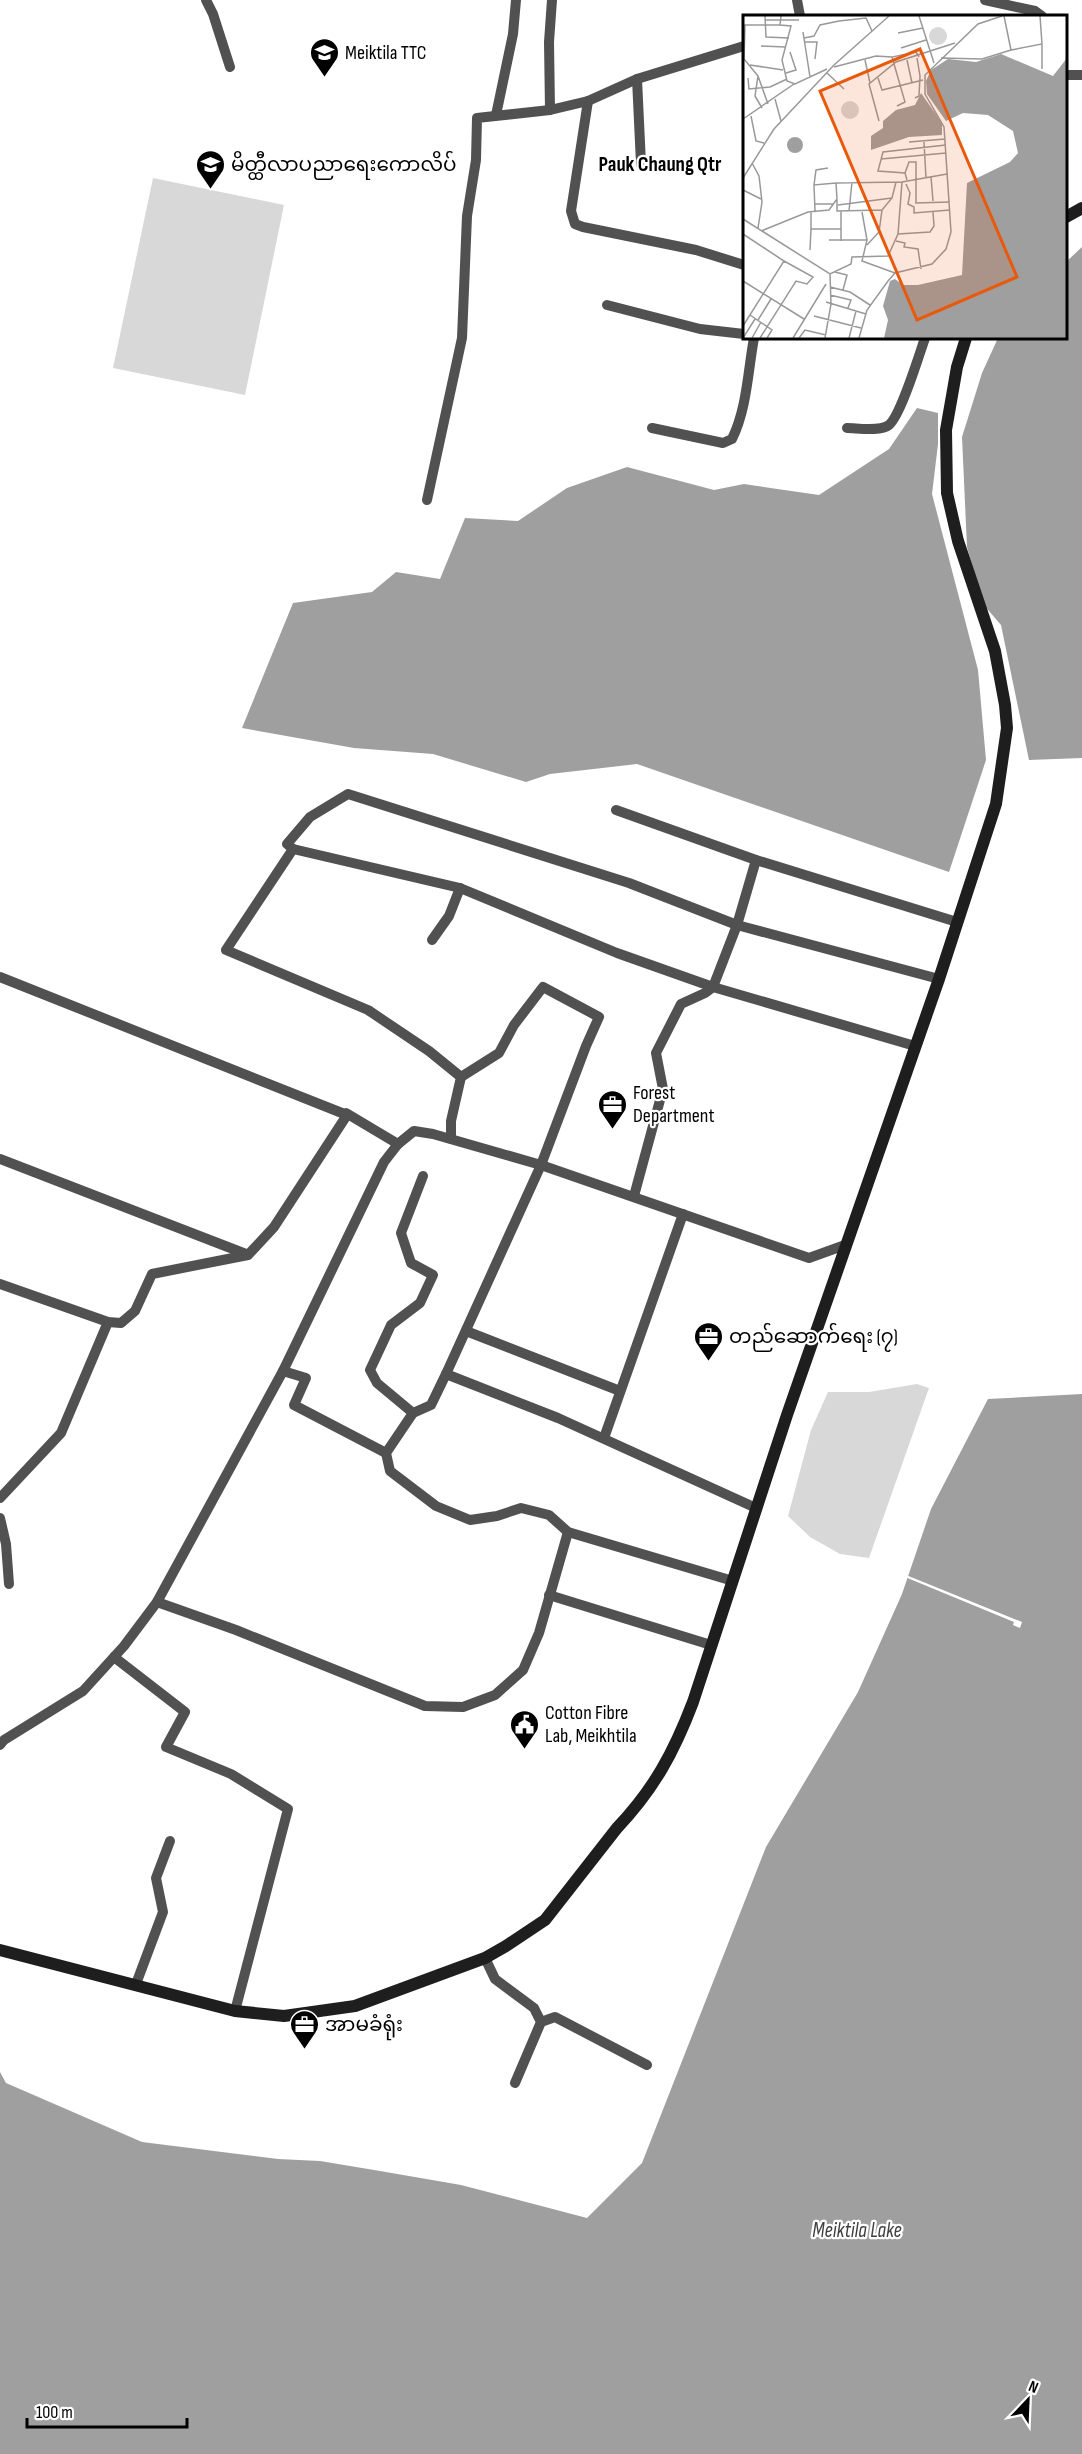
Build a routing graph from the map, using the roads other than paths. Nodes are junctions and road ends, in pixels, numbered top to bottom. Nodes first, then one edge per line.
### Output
1 (206, 0) edge
2 (516, 0) edge
3 (552, 0) edge
4 (797, 0) edge
5 (985, 0) edge
6 (800, 15) edge
7 (1041, 15) edge
8 (743, 46) edge
9 (230, 67) dead end
10 (637, 79) junction
11 (588, 101) junction
12 (550, 110) junction
13 (496, 115) junction
14 (641, 164) dead end
15 (1082, 208) edge
16 (1067, 216) edge
17 (743, 265) edge
18 (607, 305) dead end
19 (743, 334) edge
20 (754, 339) edge
21 (925, 339) edge
22 (966, 339) edge
23 (847, 428) dead end
24 (652, 429) dead end
25 (427, 500) dead end
26 (616, 810) dead end
27 (293, 849) junction
28 (756, 860) junction
29 (460, 888) junction
30 (957, 922) junction
31 (737, 925) junction
32 (432, 940) dead end
33 (0, 976) edge
34 (939, 979) junction
35 (713, 987) junction
36 (915, 1046) junction
37 (461, 1077) junction
38 (347, 1115) junction
39 (451, 1139) junction
40 (398, 1144) junction
41 (0, 1159) edge
42 (541, 1165) junction
43 (423, 1176) dead end
44 (634, 1196) junction
45 (683, 1214) junction
46 (845, 1245) junction
47 (248, 1255) junction
48 (0, 1284) edge
49 (108, 1322) junction
50 (466, 1331) junction
51 (283, 1371) junction
52 (446, 1374) junction
53 (620, 1391) junction
54 (412, 1413) junction
55 (604, 1438) junction
56 (386, 1453) junction
57 (0, 1498) edge
58 (756, 1508) junction
59 (0, 1518) edge
60 (568, 1532) junction
61 (733, 1581) junction
62 (9, 1584) dead end
63 (549, 1595) junction
64 (157, 1602) junction
65 (711, 1645) junction
66 (114, 1657) junction
67 (0, 1745) edge
68 (170, 1841) dead end
69 (0, 1950) edge
70 (485, 1958) junction
71 (136, 1984) junction
72 (235, 2011) junction
73 (541, 2022) junction
74 (647, 2065) dead end
75 (515, 2083) dead end

1 - 9 street
2 - 13 street
3 - 12 street
4 - 6 street
5 - 7 street
8 - 10 street
10 - 11 street
10 - 14 street
11 - 12 street
11 - 17 street
12 - 13 street
13 - 25 street
15 - 16 street
18 - 19 street
20 - 24 street
21 - 23 street
22 - 30 street
26 - 28 street
27 - 29 street
27 - 31 street
27 - 37 street
28 - 30 street
28 - 31 street
29 - 32 street
29 - 35 street
30 - 34 street
31 - 34 street
31 - 35 street
33 - 38 street
34 - 36 street
35 - 36 street
35 - 44 street
36 - 46 street
37 - 39 street
37 - 42 street
38 - 40 street
38 - 47 street
39 - 40 street
39 - 42 street
40 - 51 street
41 - 47 street
42 - 44 street
42 - 50 street
43 - 54 street
44 - 45 street
45 - 46 street
45 - 53 street
46 - 58 street
47 - 49 street
48 - 49 street
49 - 57 street
50 - 52 street
50 - 53 street
51 - 56 street
51 - 64 street
52 - 54 street
52 - 55 street
53 - 55 street
54 - 56 street
55 - 58 street
56 - 60 street
58 - 61 street
59 - 62 street
60 - 61 street
60 - 63 street
61 - 65 street
63 - 64 street
63 - 65 street
64 - 66 street
65 - 70 street
66 - 67 street
66 - 72 street
68 - 71 street
69 - 71 street
70 - 72 street
70 - 73 street
71 - 72 street
73 - 74 street
73 - 75 street

